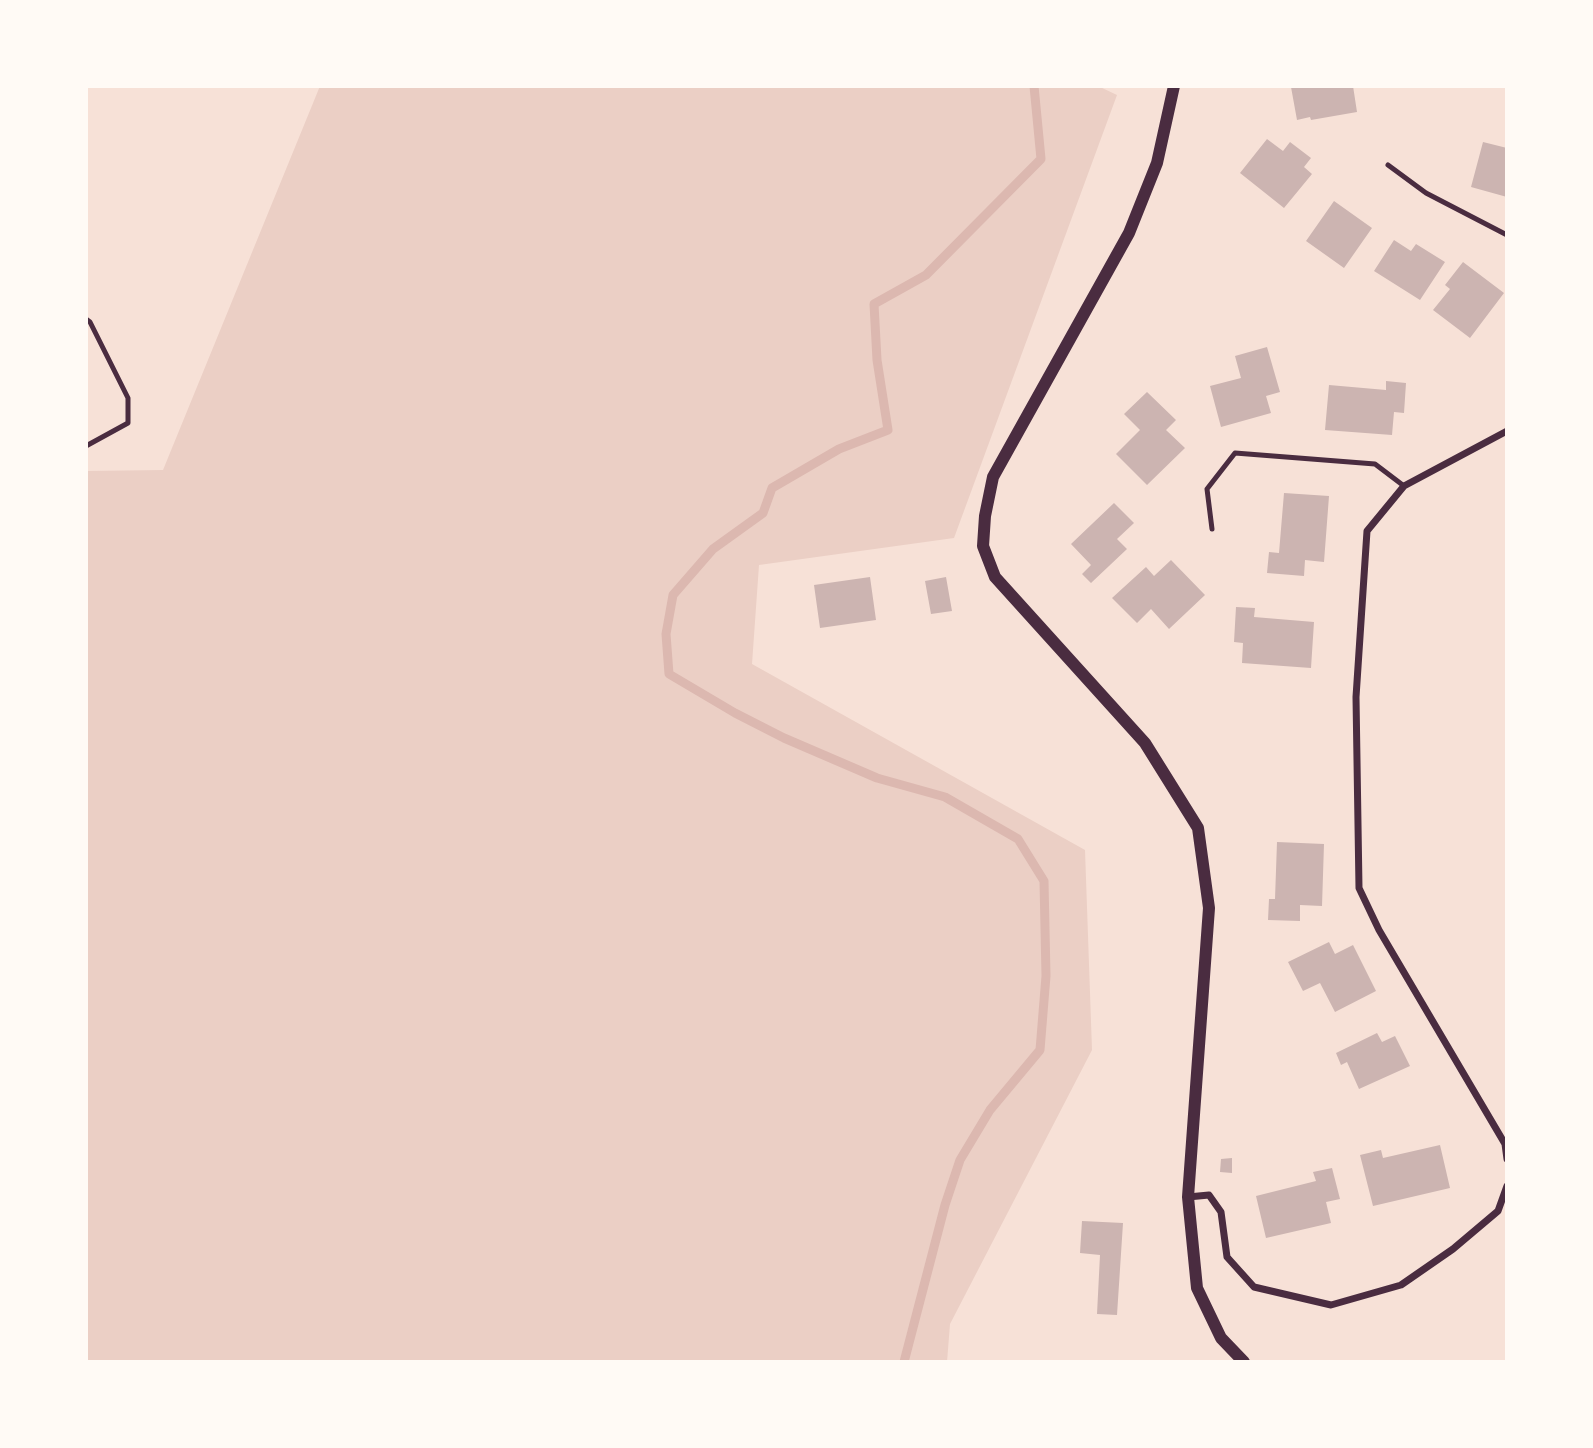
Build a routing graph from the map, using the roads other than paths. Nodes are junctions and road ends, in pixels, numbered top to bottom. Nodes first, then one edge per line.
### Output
1 (1174, 86) edge
2 (1388, 165) dead end
3 (1507, 235) edge
4 (86, 319) edge
5 (1507, 431) edge
6 (86, 446) edge
7 (1404, 486) junction
8 (1212, 529) dead end
9 (1507, 1159) edge
10 (1507, 1186) edge
11 (1188, 1197) junction
12 (1244, 1362) edge

1 - 11 street
2 - 3 lane
4 - 6 lane
5 - 7 street
7 - 8 lane
7 - 9 street
10 - 11 street
11 - 12 street

